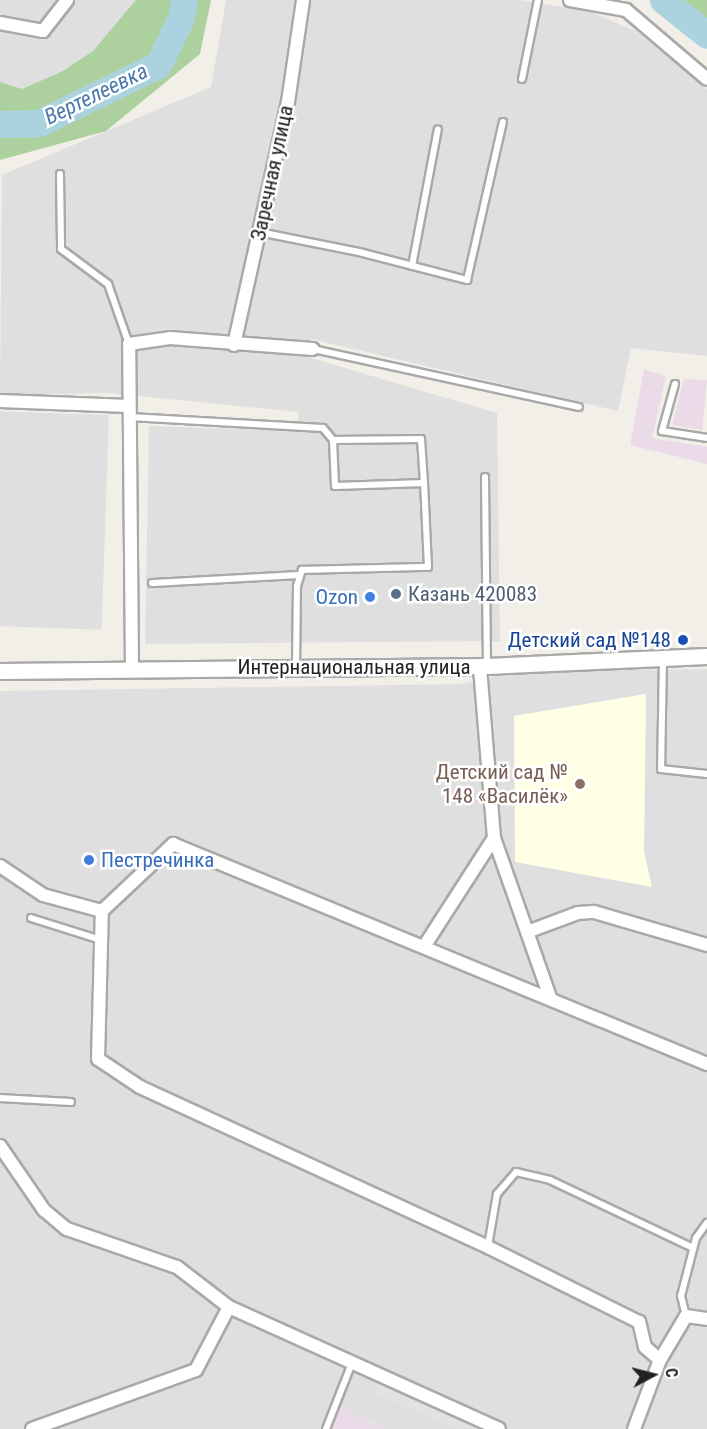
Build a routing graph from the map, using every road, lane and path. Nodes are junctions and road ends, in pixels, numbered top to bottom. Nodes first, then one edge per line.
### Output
1 (68, 0) edge
2 (303, 0) edge
3 (538, 0) edge
4 (570, 0) edge
5 (0, 23) edge
6 (522, 79) dead end
7 (707, 79) edge
8 (504, 122) dead end
9 (438, 129) dead end
10 (60, 174) dead end
11 (259, 232) junction
12 (412, 266) junction
13 (129, 344) junction
14 (234, 345) junction
15 (314, 349) joint
16 (675, 384) dead end
17 (0, 401) edge
18 (579, 407) dead end
19 (130, 411) junction
20 (707, 438) edge
21 (333, 440) junction
22 (485, 477) dead end
23 (424, 483) junction
24 (300, 575) junction
25 (152, 583) dead end
26 (707, 656) edge
27 (663, 657) junction
28 (296, 666) junction
29 (483, 666) junction
30 (132, 669) junction
31 (0, 671) edge
32 (707, 774) edge
33 (494, 838) junction
34 (0, 866) edge
35 (102, 911) junction
36 (31, 918) dead end
37 (527, 932) junction
38 (101, 940) junction
39 (425, 945) junction
40 (707, 945) edge
41 (550, 997) junction
42 (707, 1064) edge
43 (0, 1098) edge
44 (71, 1102) dead end
45 (0, 1146) edge
46 (707, 1222) edge
47 (488, 1247) junction
48 (693, 1248) junction
49 (229, 1307) junction
50 (686, 1316) junction
51 (707, 1319) edge
52 (660, 1360) junction
53 (352, 1363) junction
54 (32, 1429) edge
55 (326, 1429) edge
56 (499, 1429) edge
57 (635, 1429) edge

1 - 5 street
2 - 11 street, Заречная улица
3 - 6 lane
4 - 7 street
8 - 12 lane
9 - 12 lane
10 - 13 lane
11 - 12 lane
11 - 14 street, Заречная улица
13 - 14 street
13 - 19 street
14 - 15 street
15 - 18 lane
16 - 20 lane
17 - 19 street
19 - 21 lane
19 - 30 street
21 - 23 lane
21 - 23 lane
22 - 29 lane
23 - 24 lane
24 - 25 lane
24 - 28 lane
26 - 27 street, Интернациональная улица
27 - 29 street, Интернациональная улица
27 - 32 lane
28 - 29 street, Интернациональная улица
28 - 30 street, Интернациональная улица
29 - 33 street
30 - 31 street, Интернациональная улица
33 - 37 street
33 - 39 street
34 - 35 street
35 - 38 street
35 - 39 street
36 - 38 lane
37 - 40 street
37 - 41 street
38 - 47 street
39 - 41 street
41 - 42 street
43 - 44 lane
45 - 49 street
46 - 48 lane
47 - 48 lane
47 - 52 street
48 - 50 lane
49 - 53 street
49 - 54 street
50 - 51 street
50 - 52 street
52 - 57 street
53 - 55 lane
53 - 56 street

